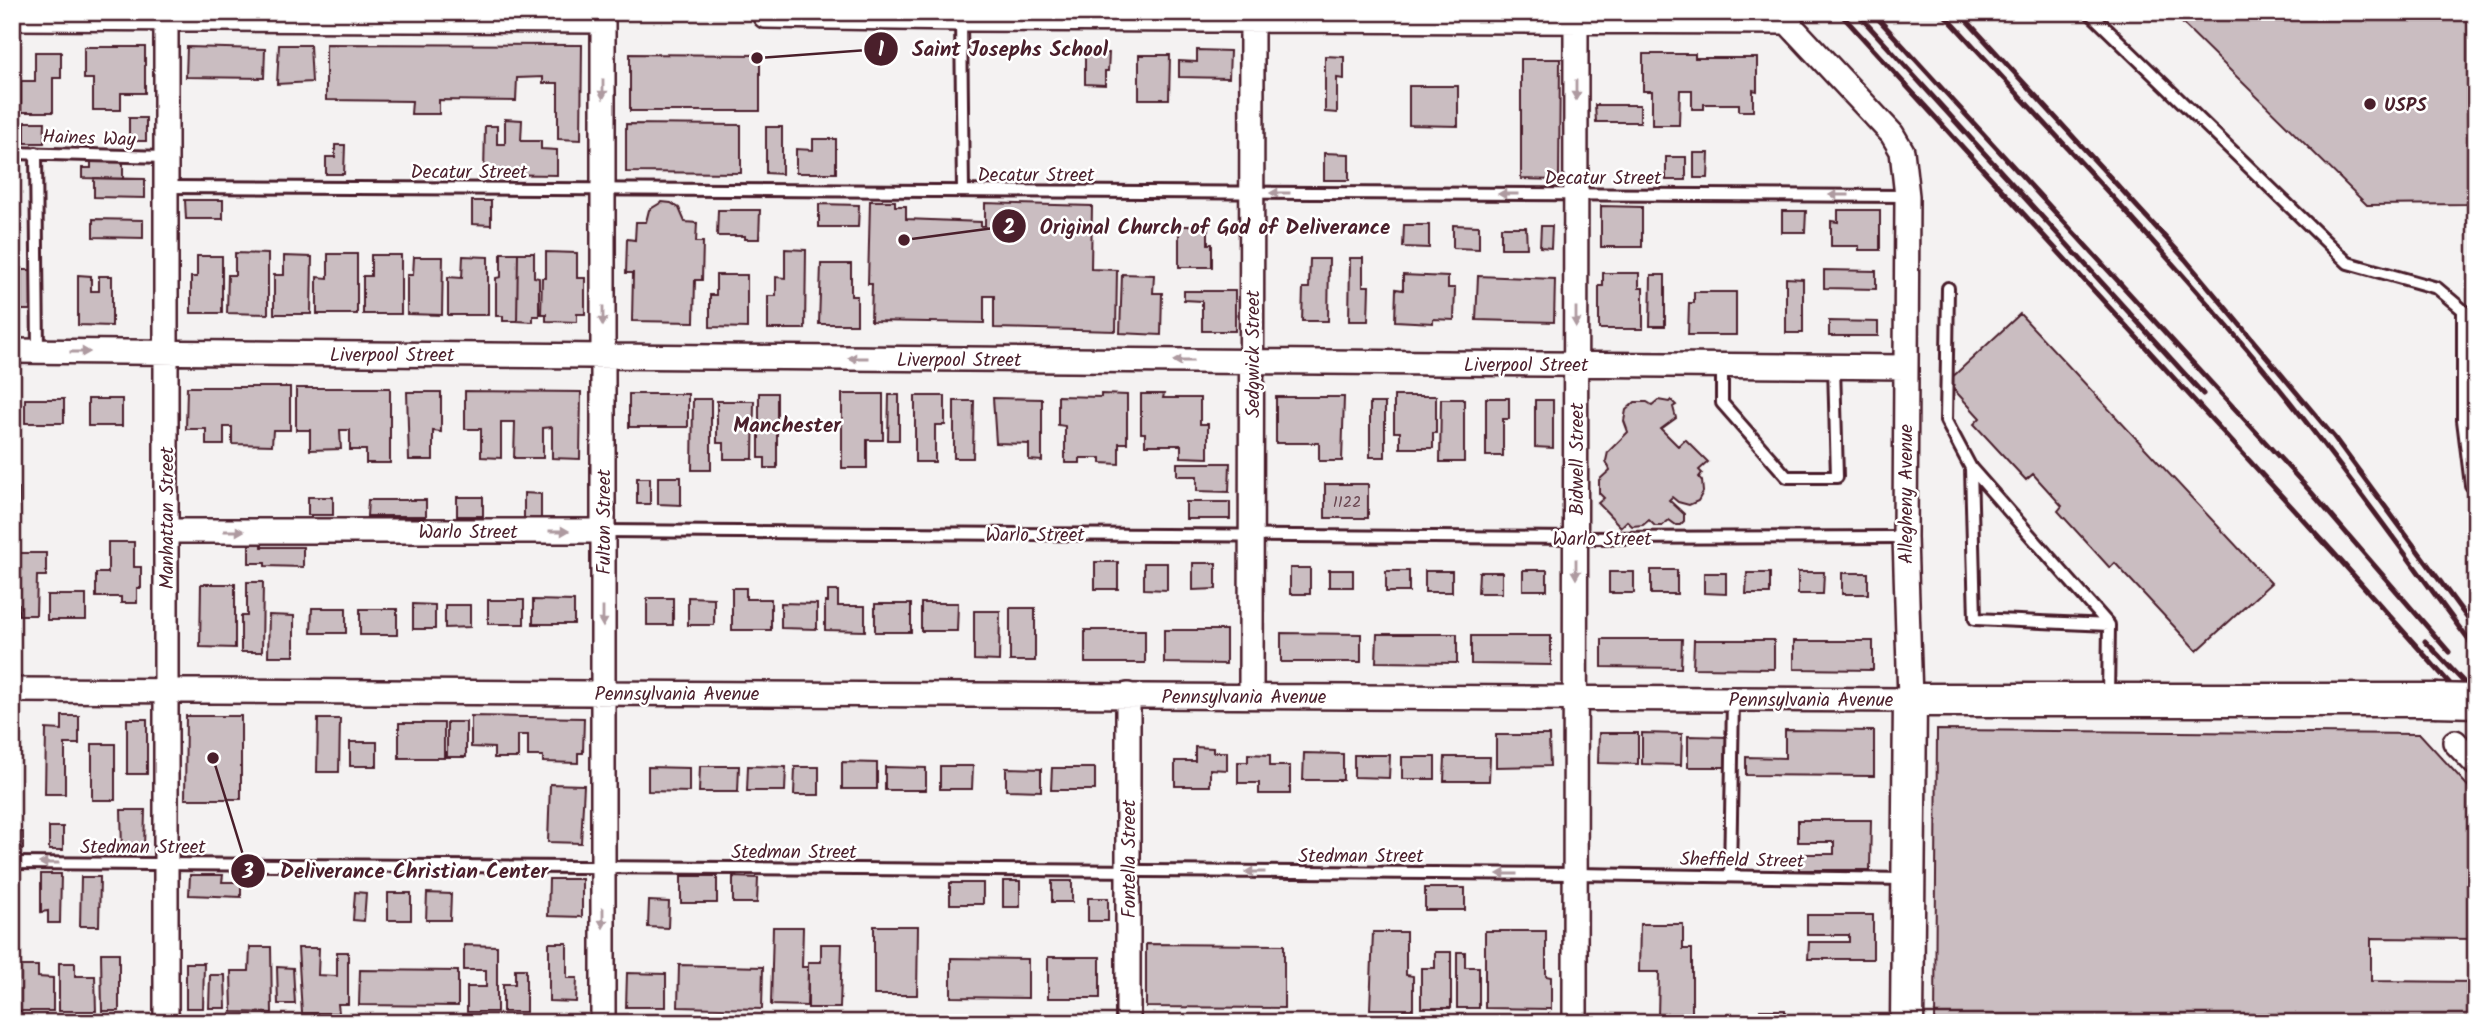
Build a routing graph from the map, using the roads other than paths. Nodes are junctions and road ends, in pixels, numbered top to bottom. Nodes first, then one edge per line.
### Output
1 (2089, 12) edge
2 (166, 16) edge
3 (765, 16) dead end
4 (1252, 16) edge
5 (1783, 17) edge
6 (12, 18) edge
7 (961, 19) junction
8 (1576, 21) junction
9 (12, 153) edge
10 (37, 153) junction
11 (166, 157) junction
12 (166, 187) junction
13 (603, 189) junction
14 (962, 191) junction
15 (1252, 192) junction
16 (1576, 194) junction
17 (1907, 195) junction
18 (1948, 288) dead end
19 (2463, 310) junction
20 (2476, 321) edge
21 (12, 351) edge
22 (38, 351) junction
23 (166, 352) junction
24 (603, 356) junction
25 (1252, 361) junction
26 (1576, 364) junction
27 (1721, 365) junction
28 (1834, 366) junction
29 (1905, 367) junction
30 (1971, 468) junction
31 (2476, 491) edge
32 (166, 531) junction
33 (603, 531) junction
34 (1251, 536) junction
35 (1905, 537) junction
36 (1576, 538) junction
37 (2109, 625) junction
38 (12, 690) edge
39 (166, 690) junction
40 (603, 693) junction
41 (1128, 695) junction
42 (1251, 696) junction
43 (1576, 698) junction
44 (1733, 699) junction
45 (1910, 700) junction
46 (2108, 700) junction
47 (2476, 701) edge
48 (2455, 741) dead end
49 (2476, 764) edge
50 (12, 863) edge
51 (166, 864) junction
52 (603, 867) junction
53 (1128, 871) junction
54 (1575, 874) junction
55 (1730, 876) junction
56 (1908, 879) junction
57 (166, 1023) edge
58 (603, 1023) edge
59 (1128, 1023) edge
60 (1575, 1023) edge
61 (1907, 1023) edge

1 - 19 lane
2 - 6 street
2 - 11 street, Manhattan Street
2 -> 13 street, Fulton Street
3 - 7 street
4 - 7 street
4 - 8 street
4 - 15 street, Sedgwick Street
5 - 8 street
5 - 17 street, Allegheny Avenue
7 - 14 lane
8 -> 16 street, Bidwell Street
9 - 10 lane, Haines Way
10 - 11 lane, Haines Way
10 - 22 lane
11 - 12 street, Manhattan Street
12 - 13 lane, Decatur Street
12 - 23 street, Manhattan Street
13 - 14 lane, Decatur Street
13 -> 24 street, Fulton Street
14 - 15 lane, Decatur Street
16 -> 15 lane, Decatur Street
15 - 25 street, Sedgwick Street
17 -> 16 lane, Decatur Street
16 -> 26 street, Bidwell Street
17 - 29 street, Allegheny Avenue
18 - 30 lane
19 - 20 lane
19 - 31 lane
21 - 22 street, Liverpool Street
22 -> 23 street, Liverpool Street
23 - 24 street, Liverpool Street
23 - 32 street, Manhattan Street
25 -> 24 street, Liverpool Street
24 - 33 street, Fulton Street
25 - 26 street, Liverpool Street
25 - 34 street, Sedgwick Street
26 - 27 street, Liverpool Street
26 - 36 street, Bidwell Street
27 - 28 street, Liverpool Street
27 - 28 lane
28 - 29 street, Liverpool Street
29 - 35 street, Allegheny Avenue
30 - 37 lane
30 - 37 lane
32 -> 33 street, Warlo Street
32 - 39 street, Manhattan Street
33 - 34 lane, Warlo Street
33 -> 40 street, Fulton Street
34 - 36 lane, Warlo Street
34 - 42 street, Sedgwick Street
35 - 36 lane, Warlo Street
35 - 45 street, Allegheny Avenue
36 -> 43 street, Bidwell Street
37 - 46 lane
38 - 39 street, Pennsylvania Avenue
39 - 40 street, Pennsylvania Avenue
39 - 51 street, Manhattan Street
40 - 41 street, Pennsylvania Avenue
40 - 52 street, Fulton Street
41 - 42 street, Pennsylvania Avenue
41 - 53 street, Fontella Street
42 - 43 street, Pennsylvania Avenue
43 - 44 street, Pennsylvania Avenue
43 - 54 street, Bidwell Street
44 - 45 street, Pennsylvania Avenue
44 - 55 lane
45 - 46 street, Pennsylvania Avenue
45 - 56 street, Allegheny Avenue
46 - 47 street, Pennsylvania Avenue, bridge
48 - 49 street
51 -> 50 lane, Stedman Street
51 - 52 lane, Stedman Street
51 - 57 street, Manhattan Street
52 - 53 lane, Stedman Street
52 -> 58 street, Fulton Street
54 -> 53 lane, Stedman Street
53 - 59 street, Fontella Street
54 - 55 lane, Sheffield Street
54 - 60 street, Bidwell Street
55 - 56 lane, Sheffield Street
56 - 61 street, Allegheny Avenue

